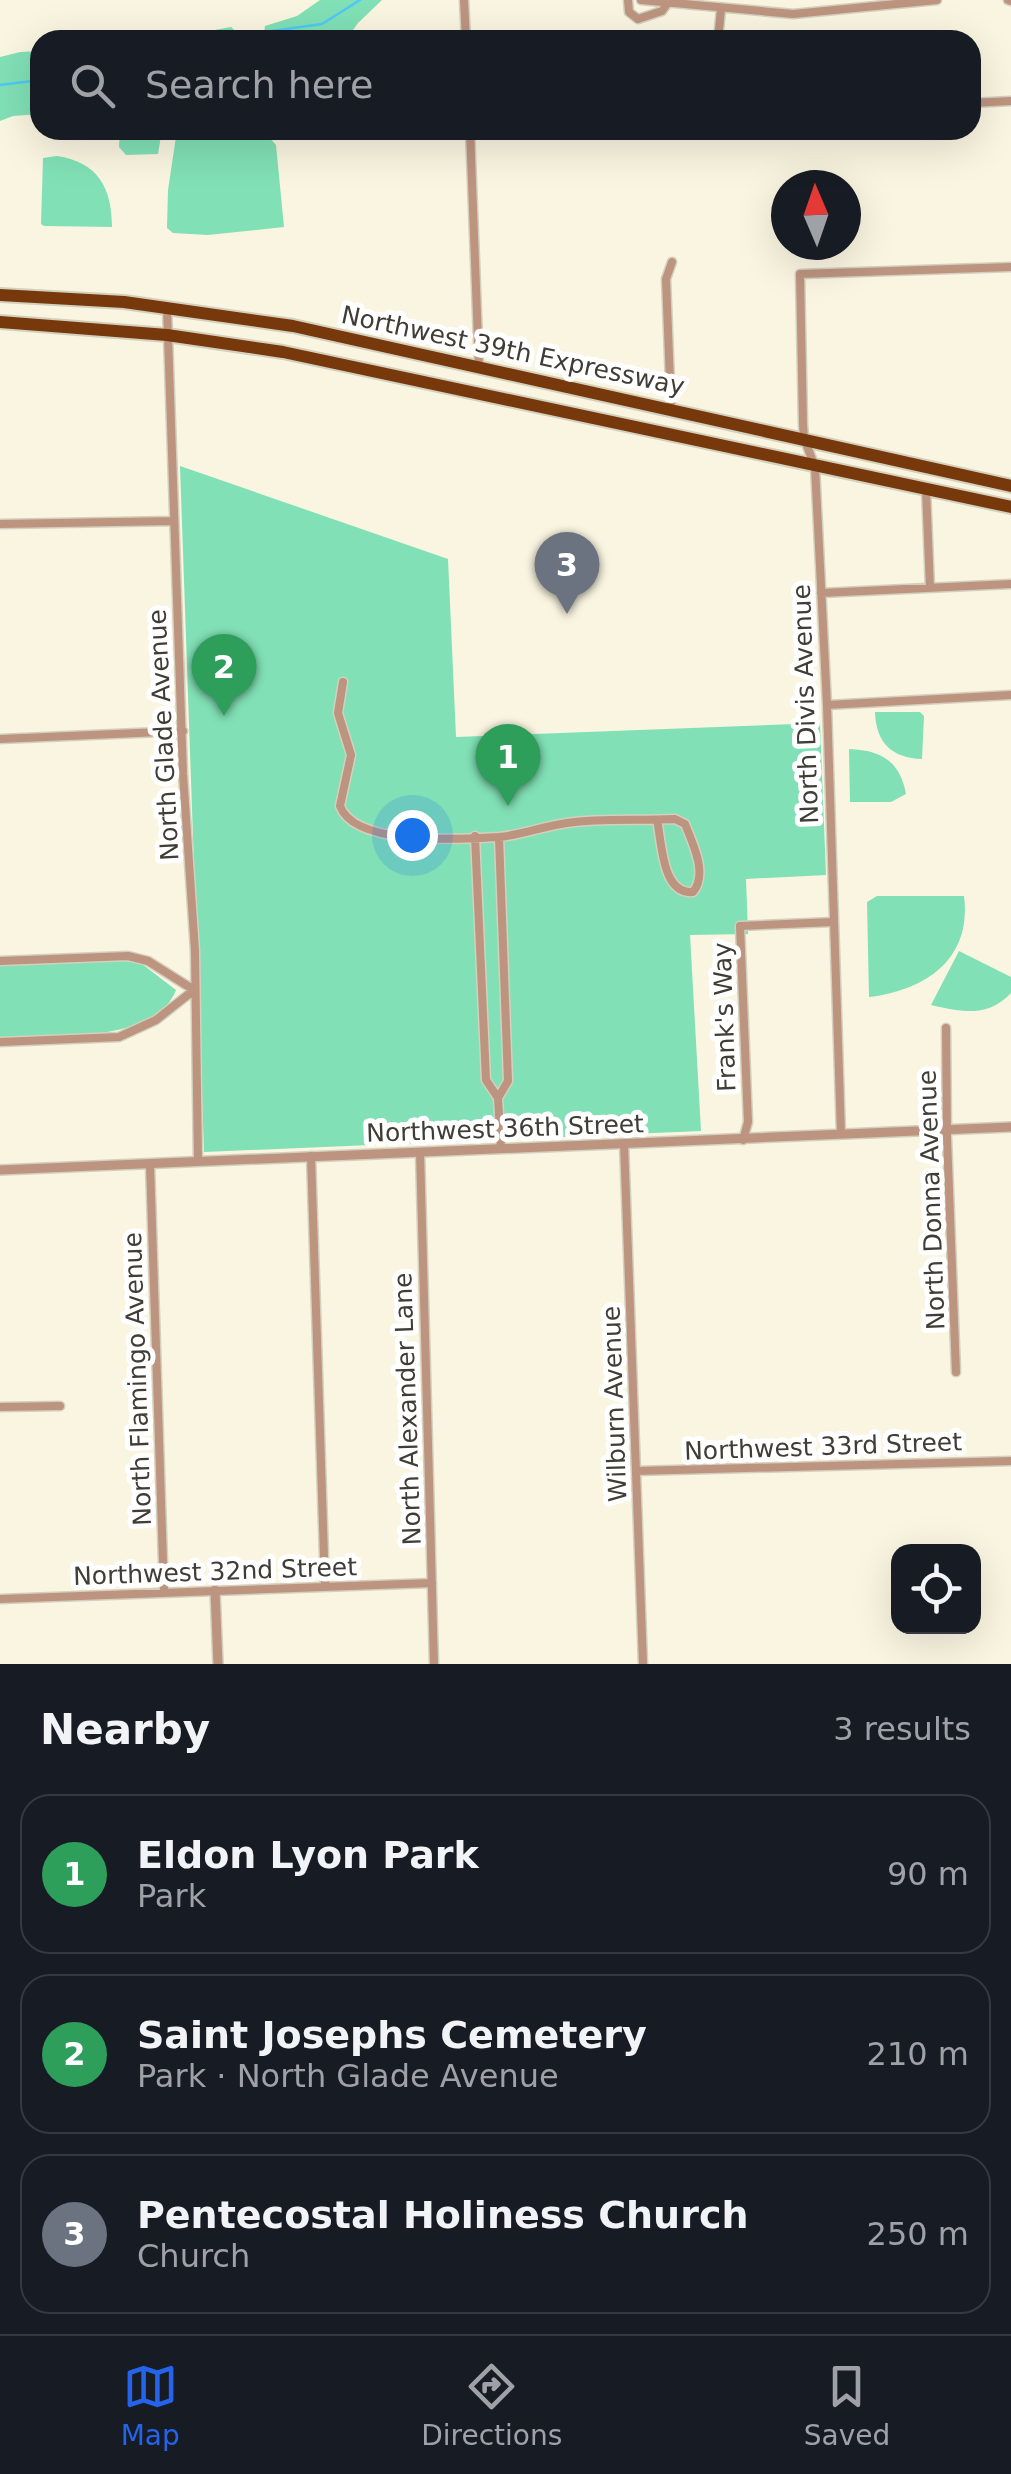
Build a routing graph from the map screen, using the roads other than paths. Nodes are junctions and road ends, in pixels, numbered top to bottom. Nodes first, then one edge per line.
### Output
1 (464, 0) edge
2 (628, 0) edge
3 (641, 0) edge
4 (937, 0) edge
5 (668, 4) junction
6 (721, 9) junction
7 (466, 30) edge
8 (719, 30) edge
9 (1011, 101) edge
10 (981, 103) edge
11 (470, 140) edge
12 (672, 262) dead end
13 (1011, 267) edge
14 (0, 296) edge
15 (167, 307) junction
16 (0, 322) edge
17 (167, 335) junction
18 (479, 366) junction
19 (572, 386) junction
20 (475, 393) junction
21 (671, 408) junction
22 (564, 413) junction
23 (804, 438) junction
24 (816, 467) junction
25 (1011, 486) edge
26 (926, 489) junction
27 (1011, 507) edge
28 (173, 521) junction
29 (0, 524) edge
30 (1011, 584) edge
31 (930, 588) junction
32 (821, 593) junction
33 (343, 682) dead end
34 (1011, 695) edge
35 (828, 705) junction
36 (183, 731) junction
37 (0, 739) edge
38 (657, 820) junction
39 (475, 836) junction
40 (499, 836) junction
41 (833, 922) junction
42 (480, 956) junction
43 (503, 956) junction
44 (0, 961) edge
45 (194, 990) junction
46 (946, 1028) dead end
47 (0, 1042) edge
48 (498, 1098) junction
49 (1011, 1128) edge
50 (947, 1130) junction
51 (842, 1134) junction
52 (743, 1140) junction
53 (624, 1143) junction
54 (502, 1148) junction
55 (420, 1152) junction
56 (311, 1156) junction
57 (198, 1161) junction
58 (150, 1164) junction
59 (0, 1170) edge
60 (956, 1372) dead end
61 (60, 1406) dead end
62 (0, 1408) edge
63 (1011, 1461) edge
64 (636, 1472) junction
65 (432, 1583) junction
66 (325, 1587) junction
67 (215, 1590) junction
68 (164, 1592) junction
69 (0, 1599) edge
70 (218, 1664) edge
71 (434, 1664) edge
72 (643, 1664) edge

1 - 7 street
2 - 5 street
3 - 5 street
4 - 6 street
5 - 6 street
6 - 8 street
9 - 10 street
11 - 18 street
12 - 21 street
13 - 23 street, North Divis Avenue
14 - 15 highway, Northwest 39th Expressway
15 - 17 street, North Glade Avenue
15 - 18 highway, Northwest 39th Expressway
16 - 17 highway, Northwest 39th Expressway
17 - 20 highway, Northwest 39th Expressway
17 - 28 street, North Glade Avenue
18 - 19 highway, Northwest 39th Expressway
18 - 20 highway
19 - 21 highway, Northwest 39th Expressway
19 - 22 highway
20 - 22 highway, Northwest 39th Expressway
21 - 23 highway, Northwest 39th Expressway
22 - 24 highway, Northwest 39th Expressway
23 - 24 street, North Divis Avenue
23 - 25 highway, Northwest 39th Expressway
24 - 26 highway, Northwest 39th Expressway
24 - 32 street, North Divis Avenue
26 - 27 highway, Northwest 39th Expressway
26 - 31 street
28 - 29 street
28 - 36 street, North Glade Avenue
30 - 31 street
31 - 32 street
32 - 35 street, North Divis Avenue
33 - 39 street
34 - 35 street
35 - 41 street, North Divis Avenue
36 - 37 street
36 - 45 street, North Glade Avenue
38 - 38 street
38 - 40 street
39 - 40 street
39 - 42 street
40 - 43 street
41 - 51 street, North Divis Avenue
41 - 52 street, Frank's Way
42 - 43 street
42 - 48 street
43 - 48 street
44 - 45 street
45 - 47 street
45 - 57 street, North Glade Avenue
46 - 50 street, North Donna Avenue
48 - 54 street
49 - 50 street, Northwest 36th Street
50 - 51 street, Northwest 36th Street
50 - 60 street, North Donna Avenue
51 - 52 street, Northwest 36th Street
52 - 53 street, Northwest 36th Street
53 - 54 street, Northwest 36th Street
53 - 64 street, Wilburn Avenue
54 - 55 street, Northwest 36th Street
55 - 56 street, Northwest 36th Street
55 - 65 street, North Alexander Lane
56 - 57 street, Northwest 36th Street
56 - 66 street
57 - 58 street, Northwest 36th Street
58 - 59 street, Northwest 36th Street
58 - 68 street, North Flamingo Avenue
61 - 62 street
63 - 64 street, Northwest 33rd Street
64 - 72 street, Wilburn Avenue
65 - 66 street, Northwest 32nd Street
65 - 71 street, North Alexander Lane
66 - 67 street, Northwest 32nd Street
67 - 68 street, Northwest 32nd Street
67 - 70 street
68 - 69 street, Northwest 32nd Street

